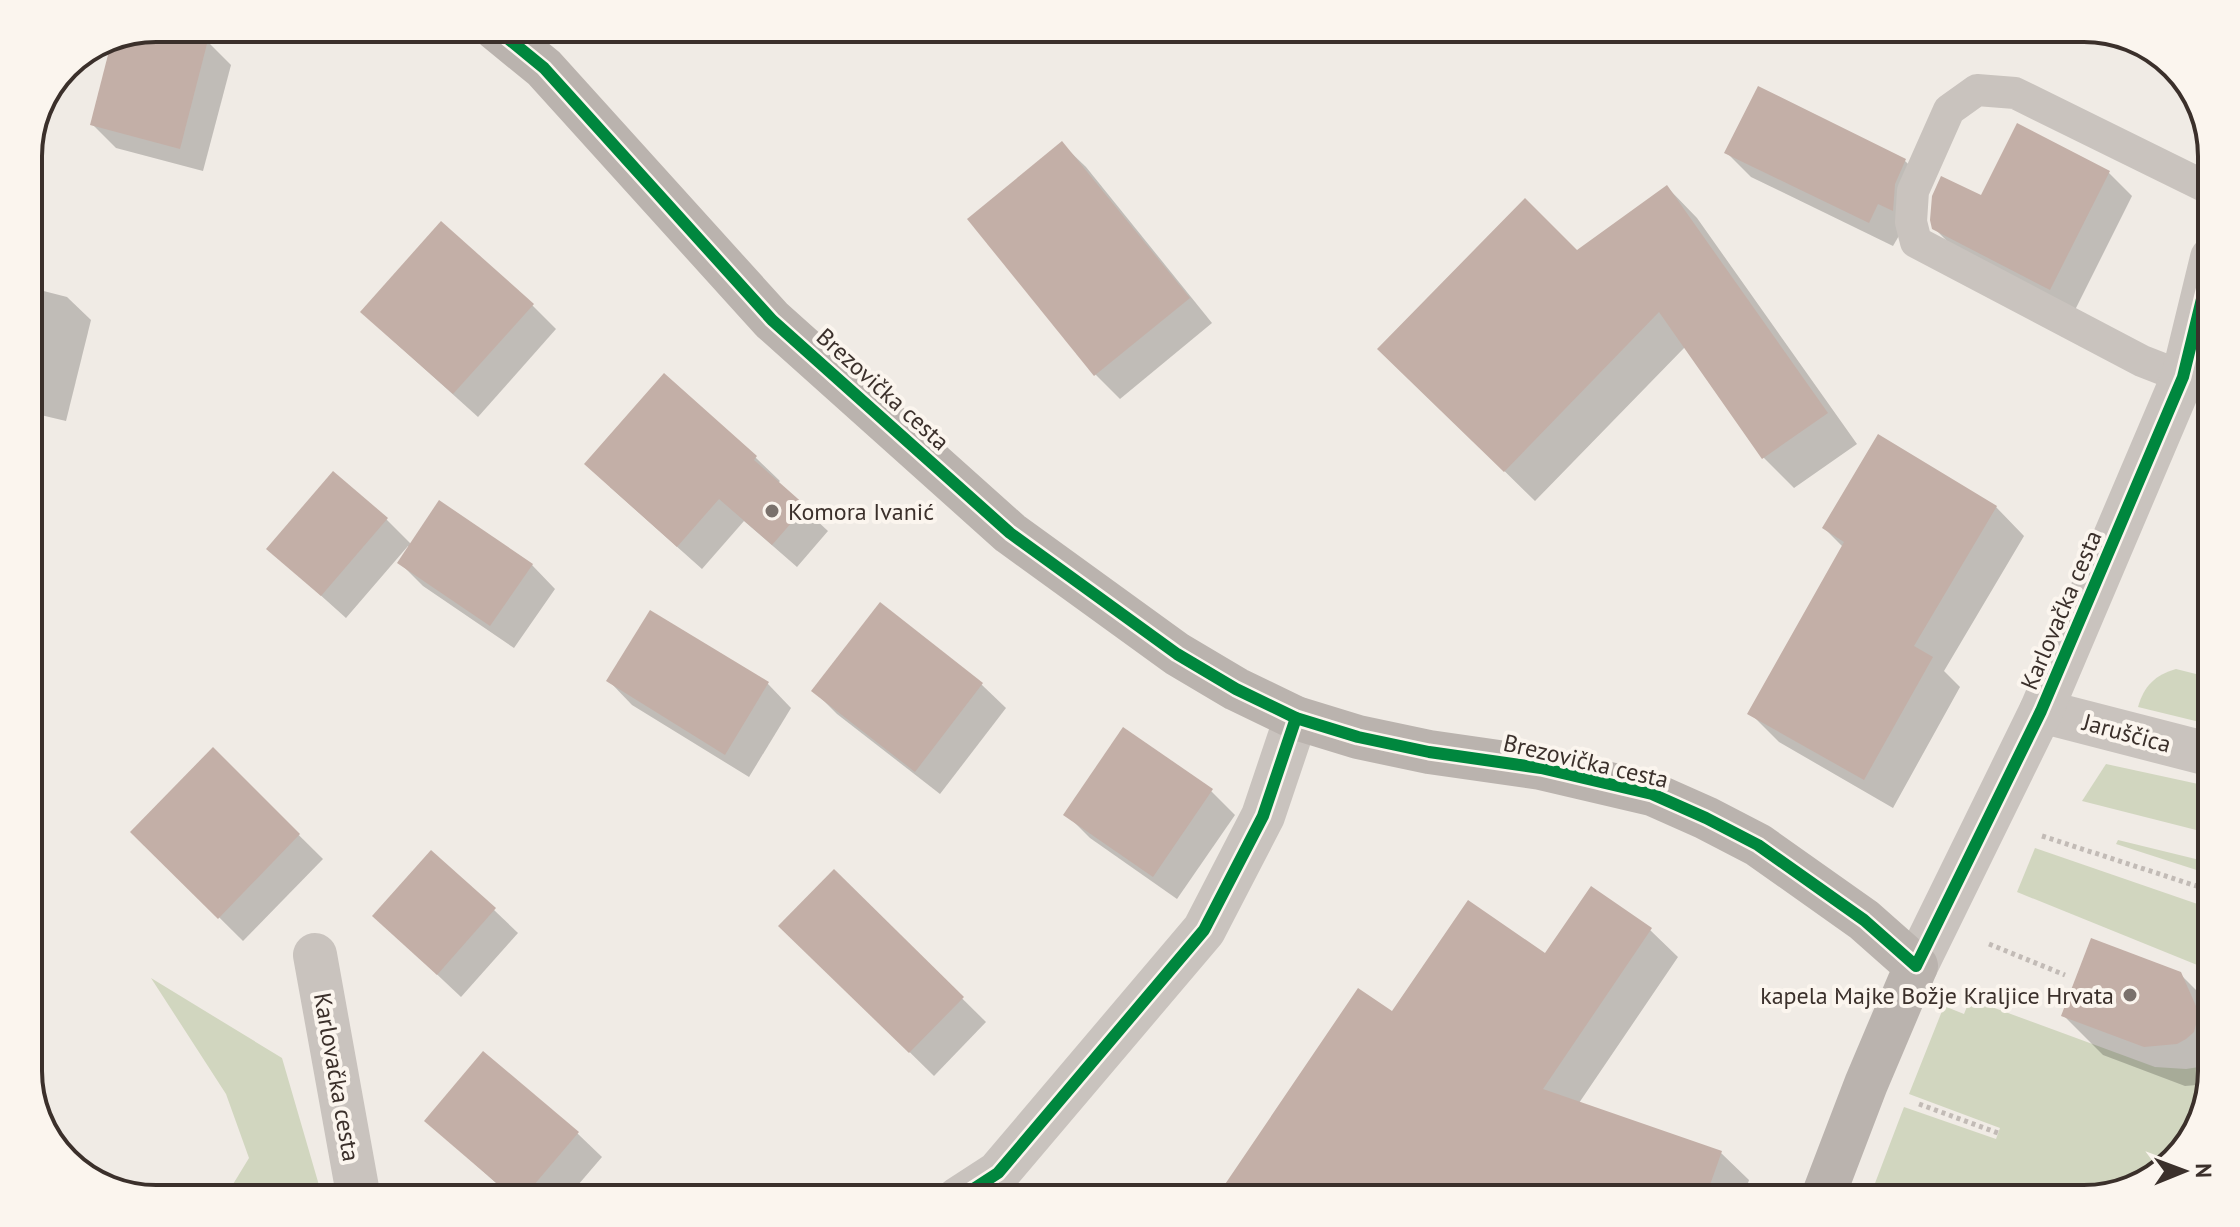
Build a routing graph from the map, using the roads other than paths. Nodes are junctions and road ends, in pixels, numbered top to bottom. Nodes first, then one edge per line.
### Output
1 (512, 42) edge
2 (2198, 183) edge
3 (2198, 315) edge
4 (2183, 377) junction
5 (2041, 711) junction
6 (1296, 718) junction
7 (2198, 751) edge
8 (315, 955) dead end
9 (1916, 966) junction
10 (356, 1185) edge
11 (980, 1185) edge
12 (1827, 1185) edge

1 - 6 main road, Brezovička cesta
2 - 4 lane
3 - 4 street, Karlovačka cesta
4 - 5 street, Karlovačka cesta
5 - 7 street, Jaruščica
5 - 9 street, Karlovačka cesta
6 - 9 main road, Brezovička cesta
6 - 11 street
8 - 10 street, Karlovačka cesta
9 - 12 main road, Karlovačka cesta

